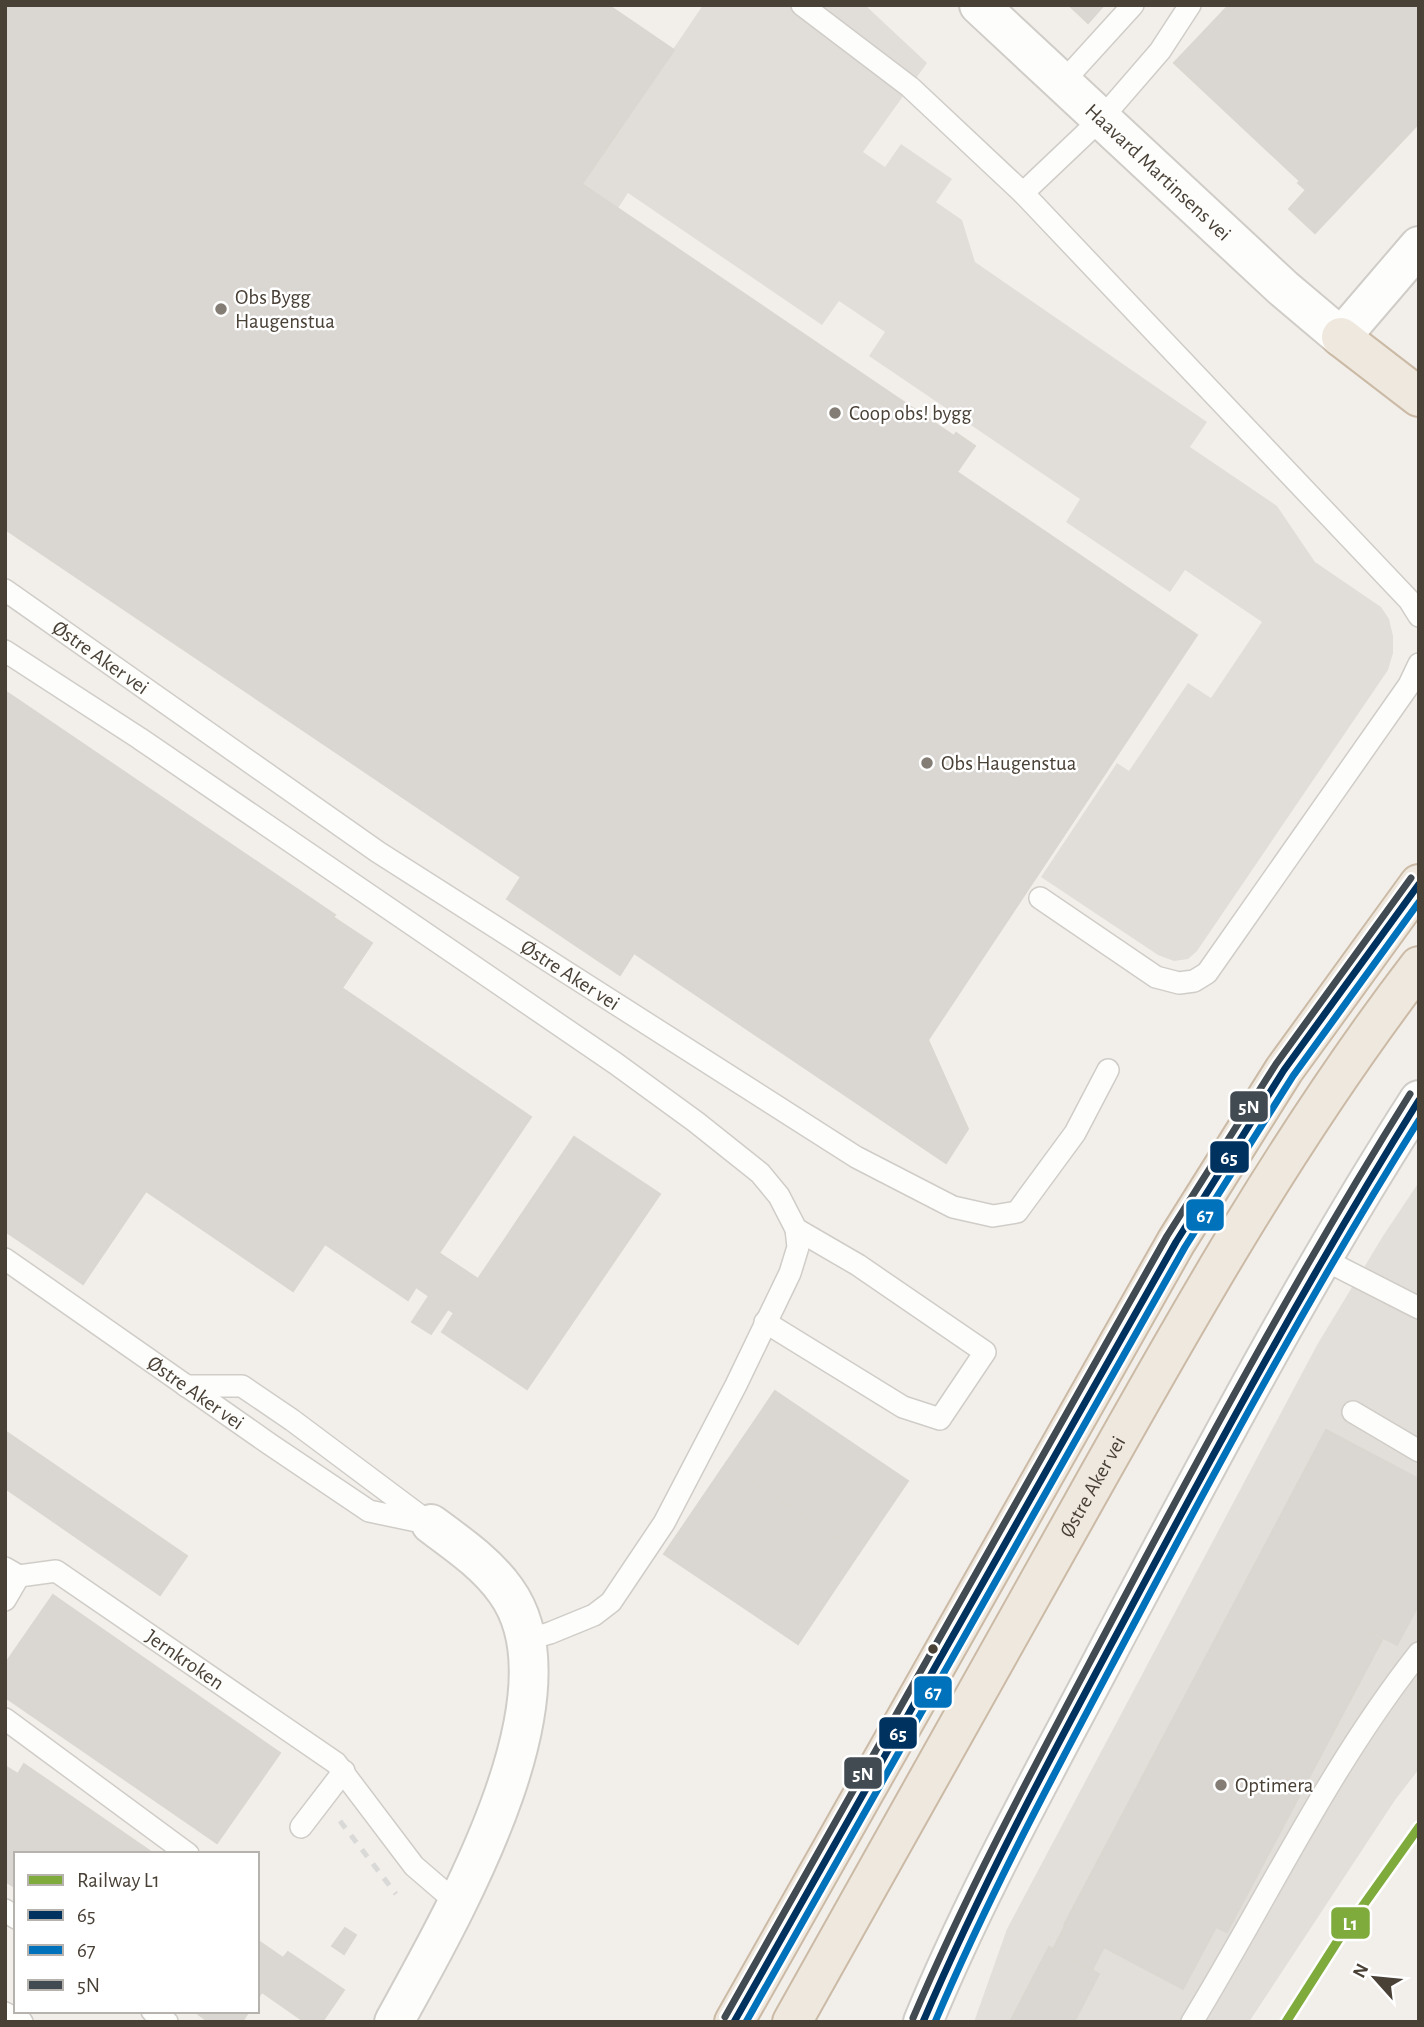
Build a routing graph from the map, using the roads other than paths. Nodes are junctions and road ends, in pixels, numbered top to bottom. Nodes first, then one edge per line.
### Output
1 (802, 5) edge
2 (979, 5) edge
3 (1133, 5) edge
4 (1190, 5) edge
5 (1062, 83) junction
6 (1101, 118) junction
7 (1023, 193) junction
8 (1419, 246) edge
9 (1342, 337) junction
10 (1419, 397) edge
11 (5, 590) edge
12 (1419, 616) edge
13 (5, 651) edge
14 (1419, 664) edge
15 (1419, 884) edge
16 (1040, 898) dead end
17 (1419, 966) edge
18 (1108, 1070) dead end
19 (1419, 1100) edge
20 (796, 1229) junction
21 (1321, 1258) junction
22 (5, 1259) edge
23 (1419, 1308) edge
24 (765, 1322) junction
25 (186, 1386) junction
26 (1353, 1412) dead end
27 (1419, 1451) edge
28 (431, 1524) junction
29 (12, 1572) edge
30 (5, 1600) edge
31 (526, 1640) junction
32 (1419, 1653) edge
33 (5, 1719) edge
34 (344, 1771) junction
35 (301, 1827) dead end
36 (185, 1852) edge
37 (457, 1903) junction
38 (5, 2014) edge
39 (22, 2022) edge
40 (394, 2022) edge
41 (734, 2022) edge
42 (792, 2022) edge
43 (923, 2022) edge
44 (1192, 2022) edge

1 - 7 lane
2 - 5 street, Haavard Martinsens vei
3 - 5 lane
4 - 6 lane
5 - 6 street, Haavard Martinsens vei
6 - 7 lane
6 - 9 street, Haavard Martinsens vei
7 - 12 lane
8 - 9 street
9 - 10 highway
11 - 18 lane, Østre Aker vei
13 - 20 lane
14 - 16 lane
15 - 41 highway
17 - 42 highway, Østre Aker vei
19 - 21 street
20 - 24 lane
20 - 24 lane
21 - 23 lane
21 - 43 street
22 - 25 lane, Østre Aker vei
24 - 31 lane
25 - 28 lane, Østre Aker vei
25 - 28 lane
26 - 27 lane
28 - 31 street
29 - 30 lane, Jernkroken
29 - 34 lane, Jernkroken
31 - 37 street
32 - 44 lane
33 - 36 lane
34 - 35 lane
34 - 37 lane, Jernkroken
37 - 40 street
38 - 39 lane

